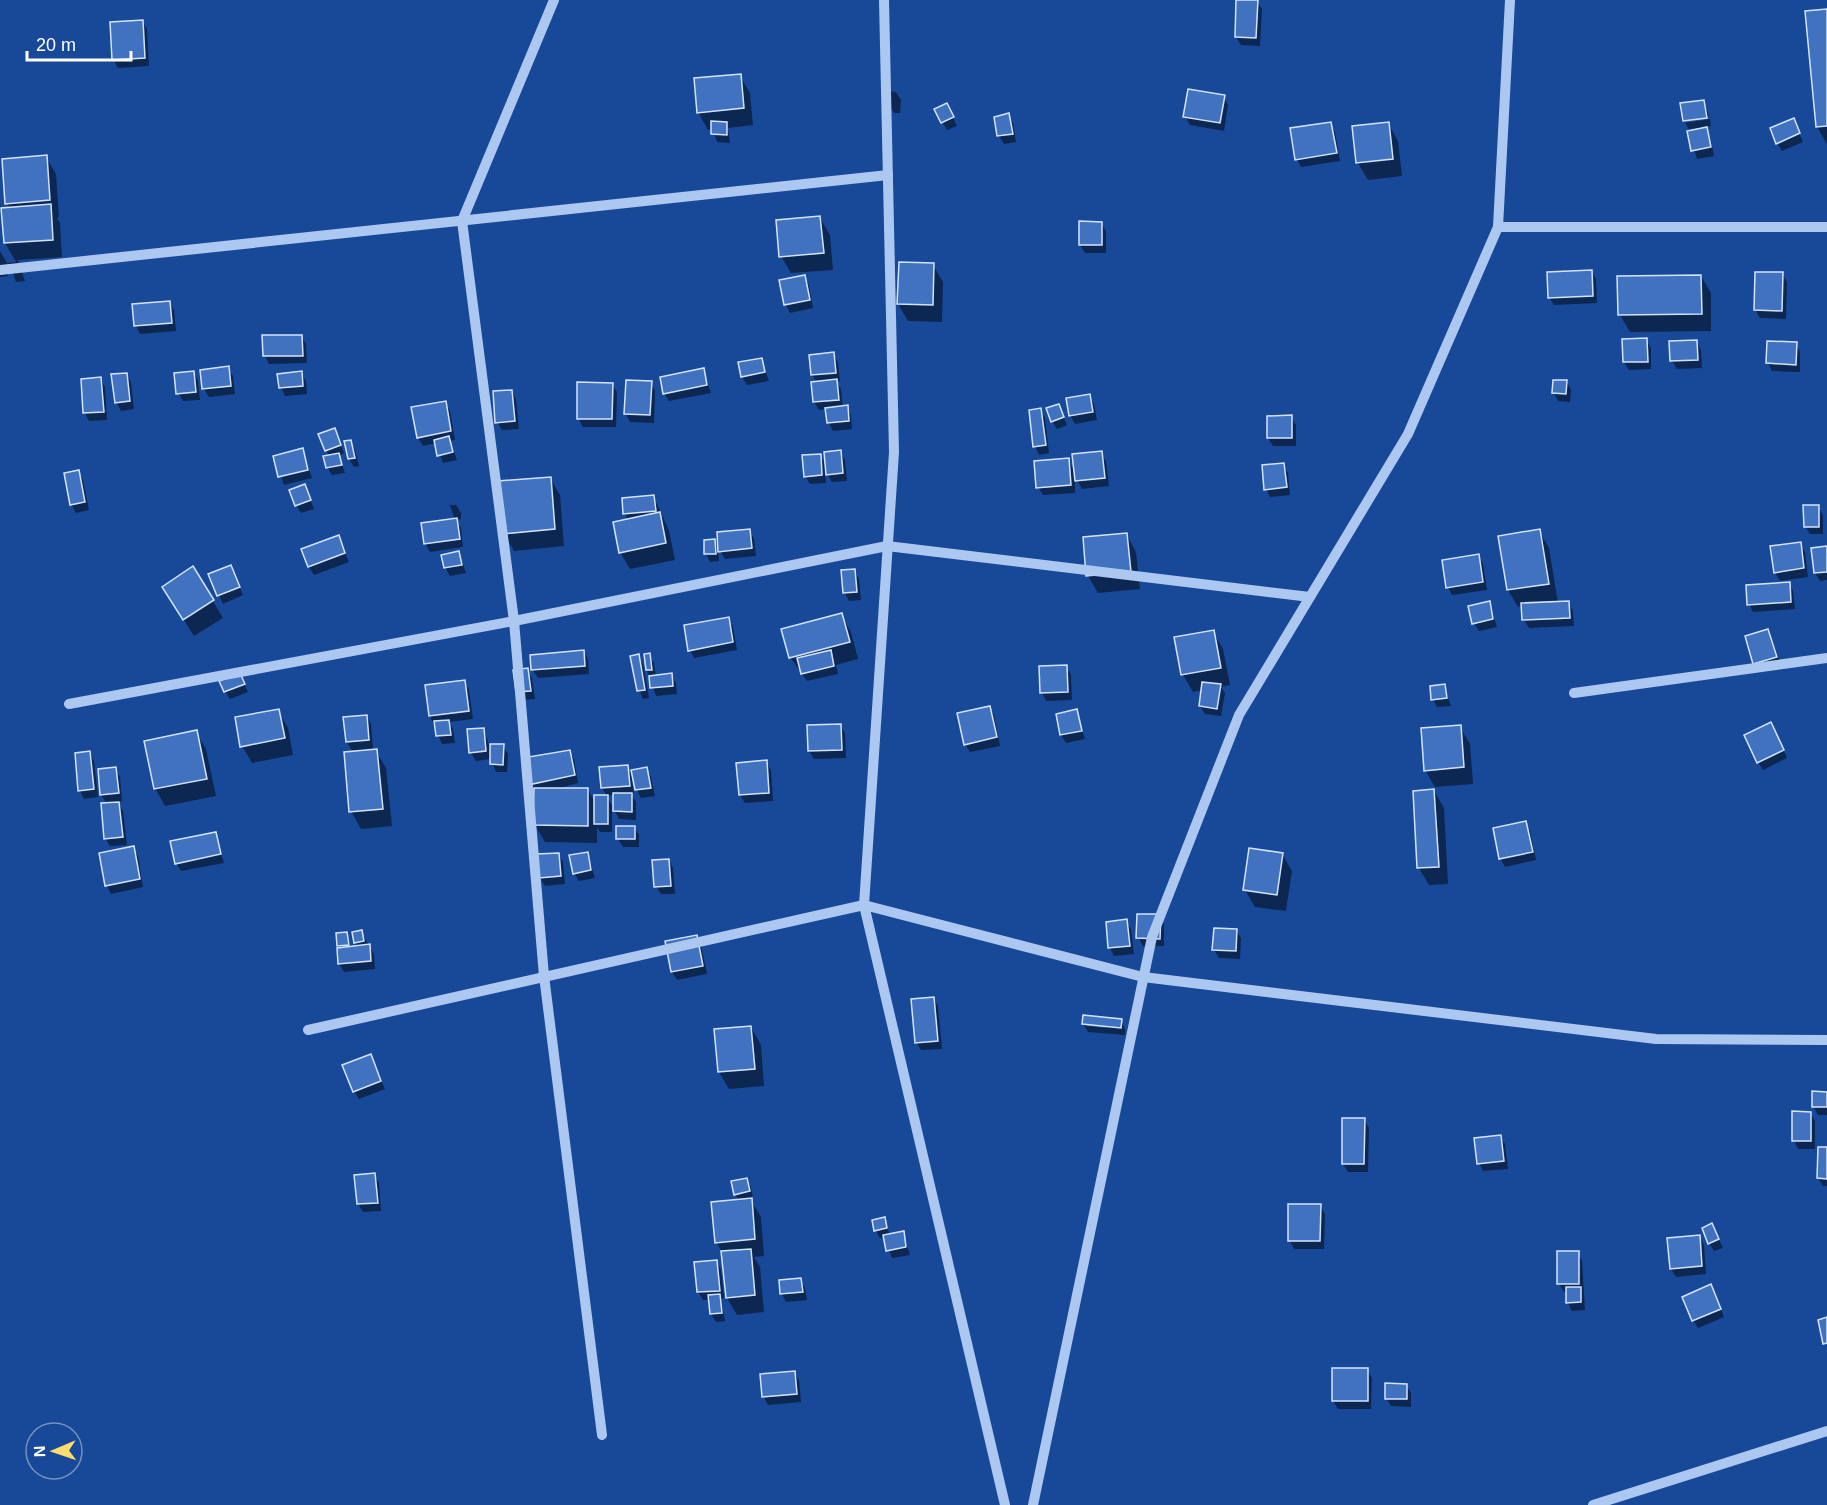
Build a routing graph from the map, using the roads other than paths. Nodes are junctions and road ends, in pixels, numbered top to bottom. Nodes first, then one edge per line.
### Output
1 (554, 0) edge
2 (884, 0) edge
3 (1510, 0) edge
4 (888, 175) junction
5 (462, 221) junction
6 (1498, 227) junction
7 (1827, 227) edge
8 (0, 270) edge
9 (887, 546) junction
10 (1310, 597) junction
11 (514, 621) junction
12 (1827, 658) edge
13 (1574, 693) dead end
14 (69, 704) dead end
15 (864, 905) junction
16 (544, 976) junction
17 (1143, 977) junction
18 (308, 1030) dead end
19 (1827, 1040) edge
20 (1827, 1431) edge
21 (602, 1435) dead end
22 (1005, 1505) edge
23 (1033, 1505) edge
24 (1593, 1505) edge

1 - 5 street
2 - 4 street
3 - 6 street
4 - 5 street
4 - 9 street
5 - 8 street
5 - 11 street
6 - 7 street
6 - 10 street
9 - 10 street
9 - 11 street
9 - 15 street
10 - 17 street
11 - 14 street
11 - 16 street
12 - 13 street
15 - 16 street
15 - 17 street
15 - 22 street
16 - 18 street
16 - 21 street
17 - 19 street
17 - 23 street
20 - 24 street

